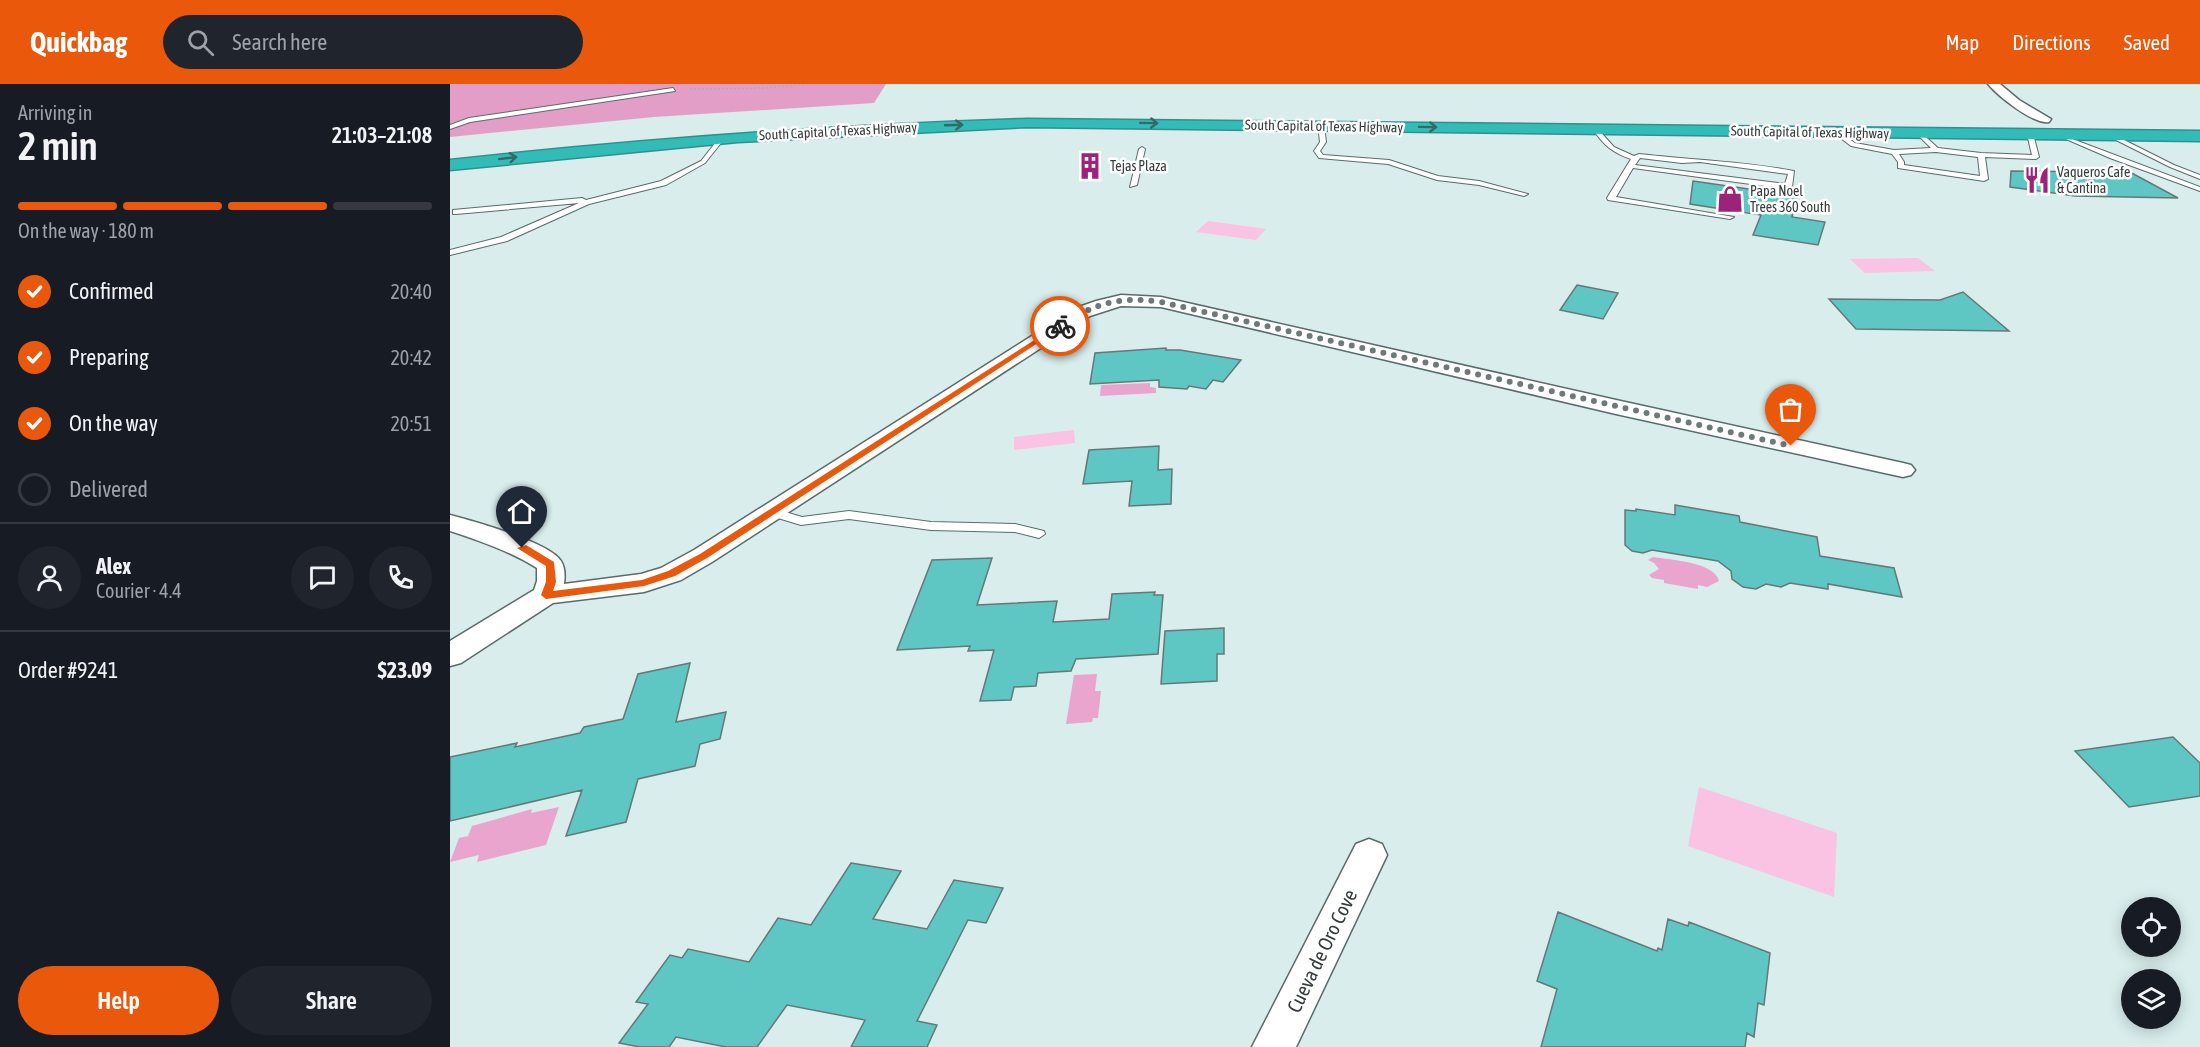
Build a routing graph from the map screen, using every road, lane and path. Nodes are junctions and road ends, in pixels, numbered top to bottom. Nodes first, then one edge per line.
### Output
1 (806, 84) edge
2 (1993, 84) edge
3 (674, 90) joint
4 (1323, 118) junction
5 (2016, 118) dead end
6 (2045, 119) junction
7 (2200, 121) edge
8 (450, 127) edge
9 (1596, 129) junction
10 (1836, 132) junction
11 (1919, 133) junction
12 (2030, 134) junction
13 (2066, 135) junction
14 (2110, 135) junction
15 (2200, 136) edge
16 (722, 138) junction
17 (1142, 149) dead end
18 (1936, 150) junction
19 (450, 151) edge
20 (1894, 152) junction
21 (1981, 156) junction
22 (1635, 159) junction
23 (450, 165) edge
24 (1631, 166) junction
25 (2200, 177) edge
26 (1133, 185) dead end
27 (2200, 189) edge
28 (1524, 194) dead end
29 (599, 198) junction
30 (456, 212) dead end
31 (1730, 217) dead end
32 (450, 253) edge
33 (1903, 470) dead end
34 (772, 512) junction
35 (450, 523) edge
36 (1039, 534) dead end
37 (546, 595) junction
38 (450, 655) edge
39 (1369, 855) dead end
40 (1274, 1047) edge

1 - 3 path
2 - 6 street
3 - 8 lane
4 -> 9 highway, South Capital of Texas Highway
16 -> 4 highway, South Capital of Texas Highway
4 - 19 highway, South Capital of Texas Highway
4 - 28 lane
5 - 6 highway
6 - 7 highway
6 - 13 highway
9 - 10 highway, South Capital of Texas Highway
9 - 22 lane
10 - 11 highway, South Capital of Texas Highway
10 - 20 lane
11 - 12 highway, South Capital of Texas Highway
11 - 18 lane
12 - 13 highway, South Capital of Texas Highway
12 - 21 lane
13 - 14 highway, South Capital of Texas Highway
13 - 27 lane
14 - 15 highway, South Capital of Texas Highway
14 - 25 lane
23 -> 16 highway, South Capital of Texas Highway
16 - 29 lane
17 - 26 lane
18 - 20 lane
18 - 21 lane
20 - 21 lane
22 - 24 lane
22 - 24 lane
24 - 31 lane
29 - 30 lane
29 - 32 lane
33 - 34 street
34 - 36 lane
34 - 37 street
35 - 37 street
37 - 38 street
39 - 40 street, Cueva de Oro Cove

